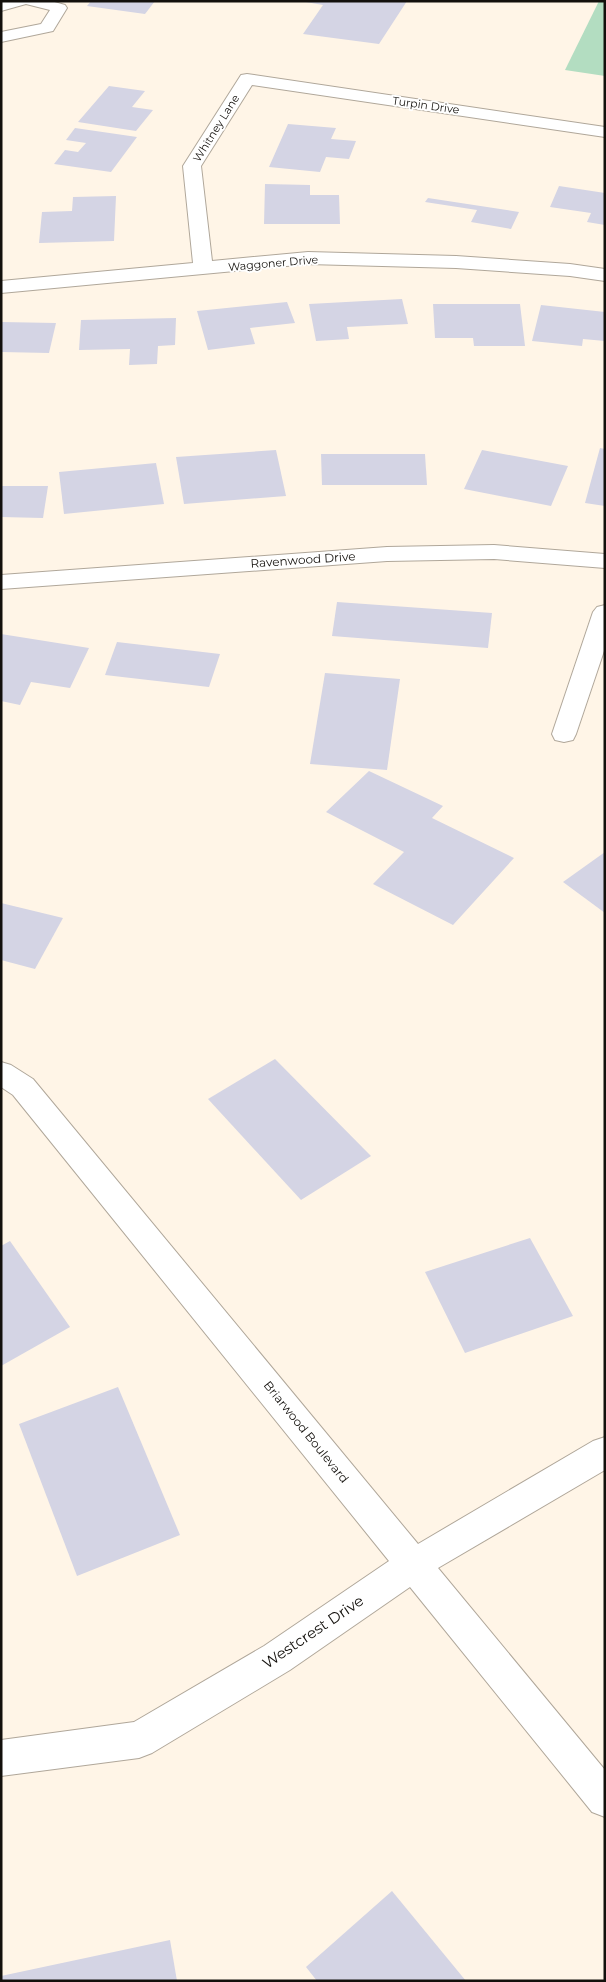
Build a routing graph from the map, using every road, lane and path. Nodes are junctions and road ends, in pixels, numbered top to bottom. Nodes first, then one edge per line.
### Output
1 (20, 1) edge
2 (31, 1) edge
3 (1, 6) edge
4 (1, 37) edge
5 (247, 79) joint
6 (605, 132) edge
7 (203, 269) junction
8 (605, 275) edge
9 (1, 287) edge
10 (605, 561) edge
11 (1, 582) edge
12 (605, 612) edge
13 (564, 734) dead end
14 (1, 1073) edge
15 (605, 1452) edge
16 (414, 1564) junction
17 (1, 1758) edge
18 (605, 1799) edge

1 - 3 street
2 - 4 street
5 - 6 street, Turpin Drive
5 - 7 street, Whitney Lane
7 - 8 street, Waggoner Drive
7 - 9 street, Waggoner Drive
10 - 11 street, Ravenwood Drive
12 - 13 street
14 - 16 street, Briarwood Boulevard
15 - 16 street, Westcrest Drive
16 - 17 street, Westcrest Drive
16 - 18 street, Briarwood Boulevard

